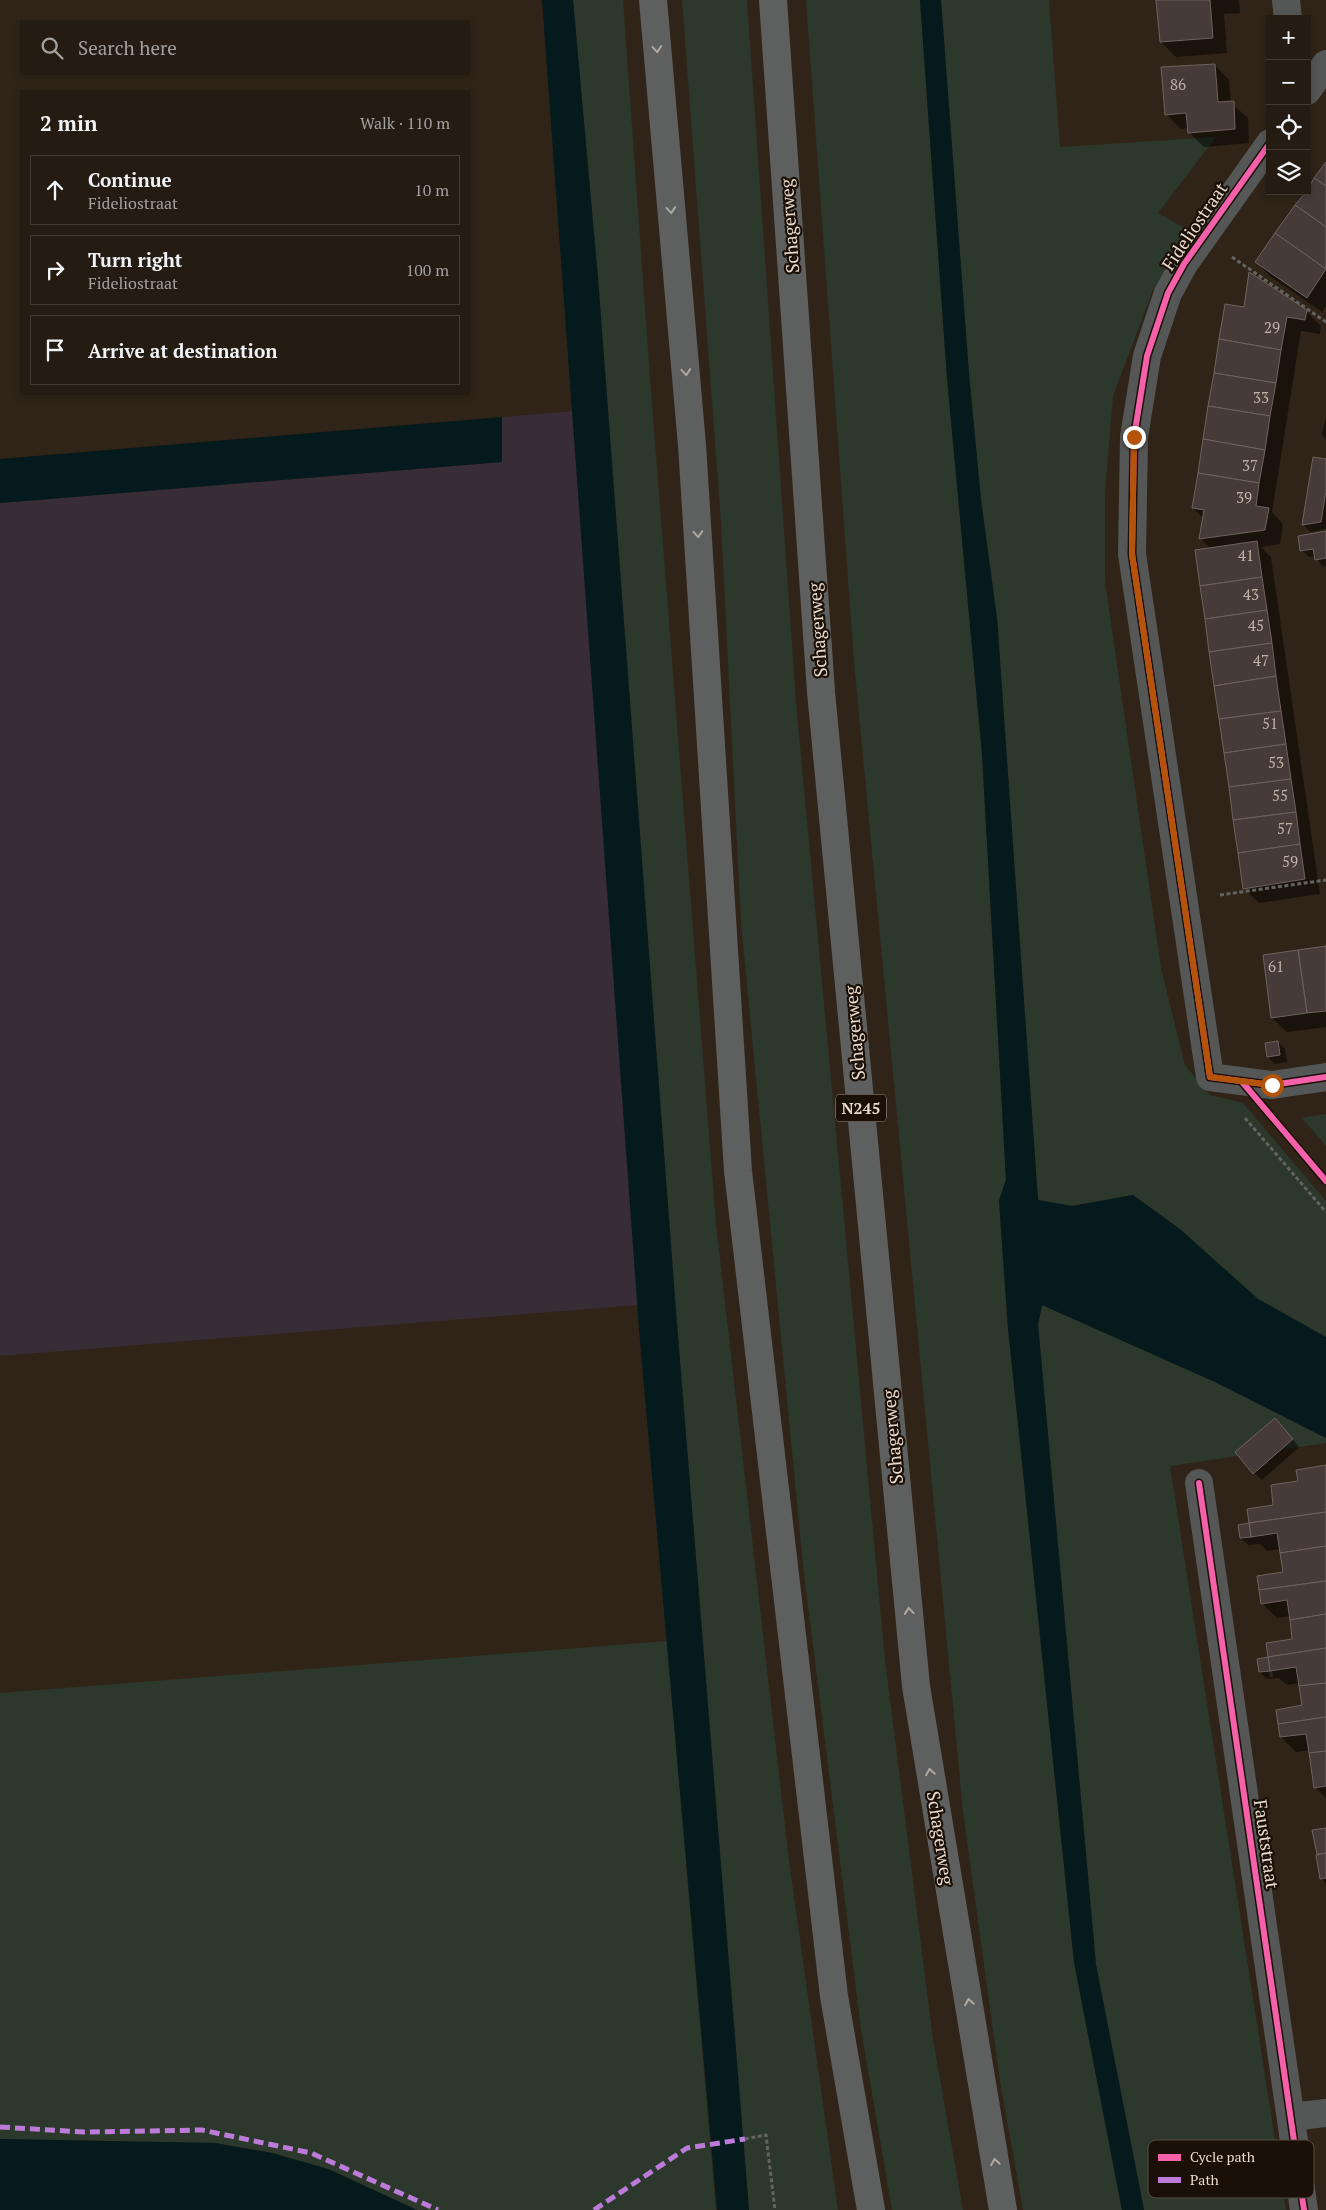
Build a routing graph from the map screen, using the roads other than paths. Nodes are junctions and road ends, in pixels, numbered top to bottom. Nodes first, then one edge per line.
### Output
1 (653, 0) edge
2 (773, 0) edge
3 (1286, 0) edge
4 (1288, 15) edge
5 (1266, 149) edge
6 (1326, 1077) edge
7 (1199, 1483) dead end
8 (1326, 2113) edge
9 (1292, 2117) junction
10 (1295, 2140) edge
11 (871, 2210) edge
12 (1003, 2210) edge

1 -> 11 main road
12 -> 2 main road, Schagerweg / N245
3 - 4 street
5 - 6 street, Fideliostraat
7 - 9 street, Fauststraat
8 - 9 street
9 - 10 street, Fauststraat

